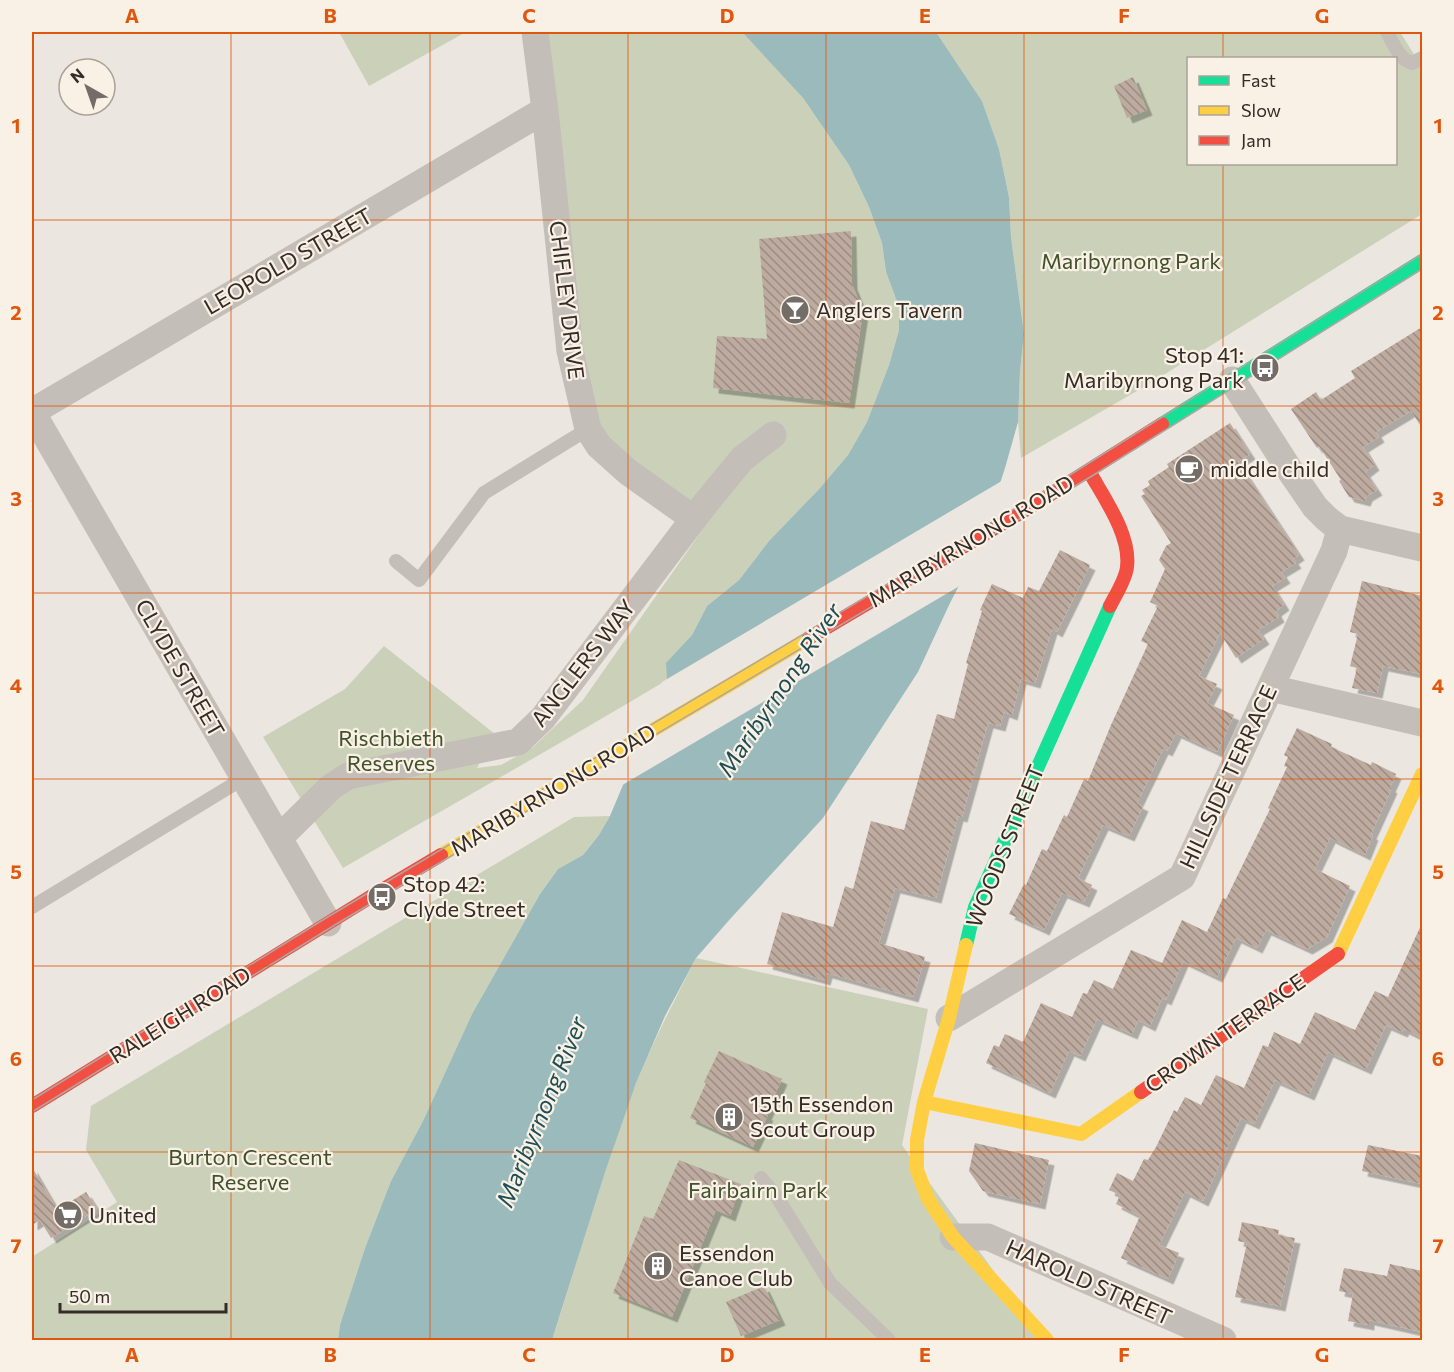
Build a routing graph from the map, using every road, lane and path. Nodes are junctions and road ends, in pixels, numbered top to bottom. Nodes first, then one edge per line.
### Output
1 (535, 32) edge
2 (1387, 32) edge
3 (1422, 58) edge
4 (545, 110) junction
5 (1422, 261) edge
6 (1232, 381) junction
7 (32, 412) edge
8 (588, 429) junction
9 (772, 435) dead end
10 (1089, 471) junction
11 (693, 519) junction
12 (1340, 529) junction
13 (1422, 548) edge
14 (396, 561) dead end
15 (1270, 688) junction
16 (1422, 723) edge
17 (1422, 774) edge
18 (244, 778) junction
19 (279, 838) junction
20 (32, 907) edge
21 (328, 923) junction
22 (949, 1018) junction
23 (924, 1102) junction
24 (32, 1105) edge
25 (761, 1178) dead end
26 (953, 1237) junction
27 (889, 1341) edge
28 (1047, 1341) edge
29 (1223, 1341) edge

1 - 4 street, CHIFLEY DRIVE
2 - 3 lane
4 - 7 street, LEOPOLD STREET
4 - 8 street, CHIFLEY DRIVE
5 - 6 street, MARIBYRNONG ROAD
6 - 10 street, MARIBYRNONG ROAD
6 - 12 street
7 - 18 street, CLYDE STREET
8 - 11 street, CHIFLEY DRIVE
8 - 14 lane
9 - 11 street, ANGLERS WAY
10 - 21 street, MARIBYRNONG ROAD
10 - 22 street, WOODS STREET
11 - 19 street, ANGLERS WAY
12 - 13 street
12 - 15 street, HILLSIDE TERRACE
15 - 16 street
15 - 22 street, HILLSIDE TERRACE
17 - 23 street, CROWN TERRACE
18 - 19 street, CLYDE STREET
18 - 20 lane
19 - 21 street, CLYDE STREET
21 - 24 street, RALEIGH ROAD
22 - 23 street, WOODS STREET
23 - 26 street, WOODS STREET
25 - 27 lane
26 - 28 street, WOODS STREET
26 - 29 street, HAROLD STREET

